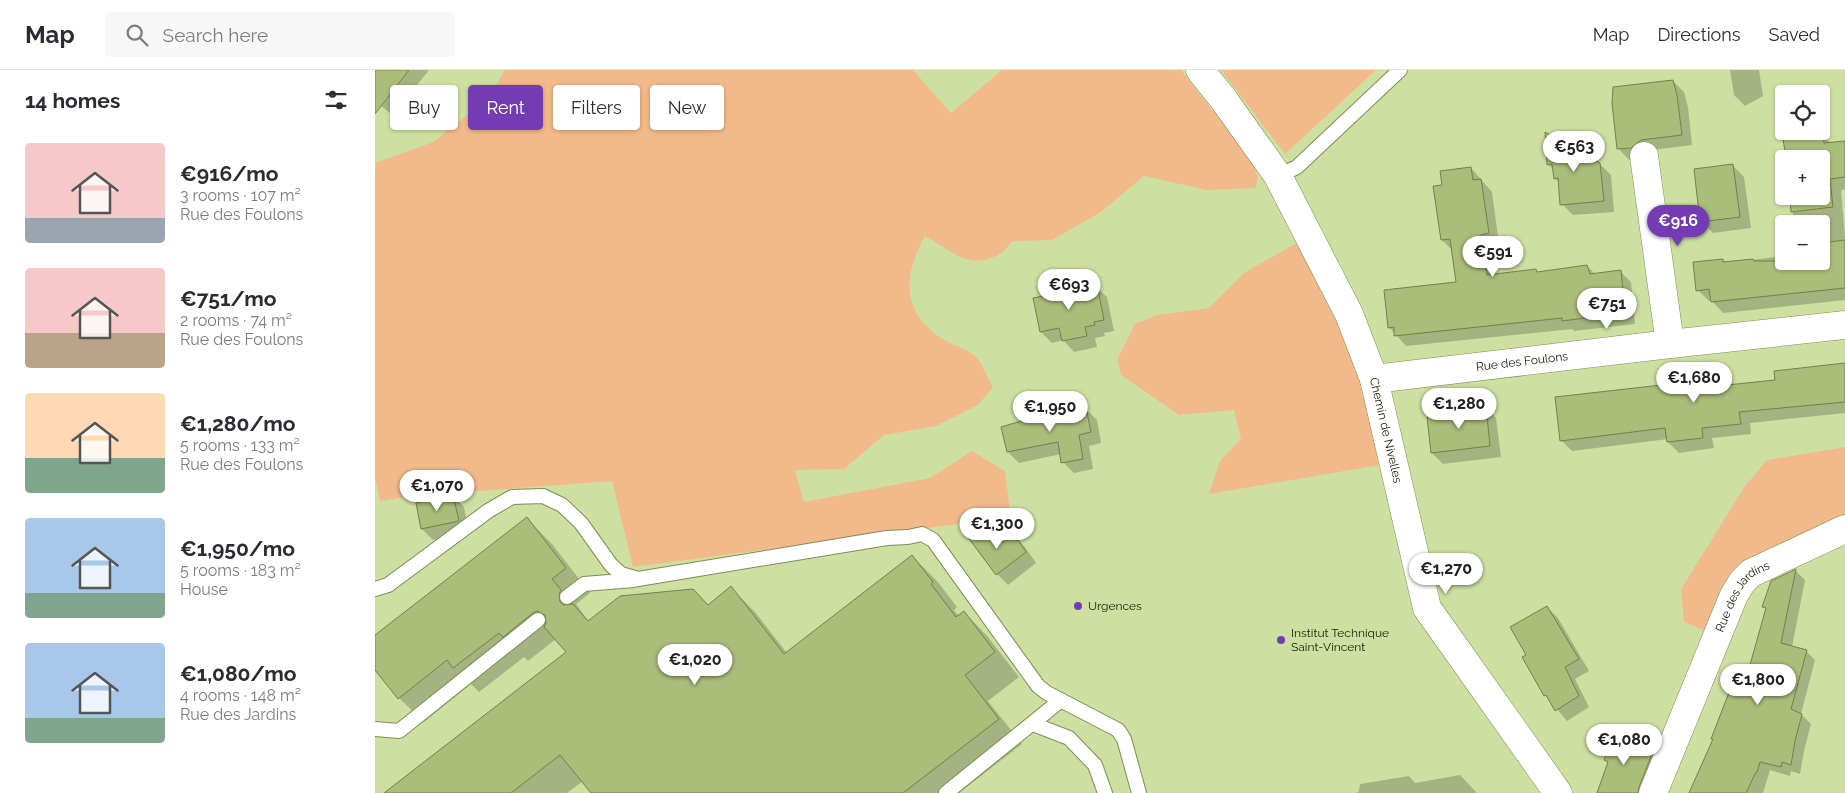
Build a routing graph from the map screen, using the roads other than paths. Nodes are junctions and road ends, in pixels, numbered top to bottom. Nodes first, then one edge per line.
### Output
1 (1200, 70) edge
2 (1401, 70) edge
3 (1644, 156) dead end
4 (1278, 176) junction
5 (1845, 325) edge
6 (1670, 344) junction
7 (1374, 379) junction
8 (1845, 530) edge
9 (637, 579) junction
10 (375, 589) edge
11 (567, 597) dead end
12 (538, 620) dead end
13 (1061, 700) junction
14 (1033, 724) junction
15 (375, 729) edge
16 (946, 793) edge
17 (1105, 793) edge
18 (1139, 793) edge
19 (1558, 793) edge
20 (1653, 793) edge

1 - 4 street, Chemin de Nivelles
2 - 4 lane
3 - 6 street
4 - 7 street, Chemin de Nivelles
5 - 6 street, Rue des Foulons
6 - 7 street, Rue des Foulons
7 - 19 street, Chemin de Nivelles
8 - 20 street, Rue des Jardins
9 - 10 lane
9 - 11 lane
9 - 13 lane
12 - 15 lane
13 - 14 lane
13 - 18 lane
14 - 16 lane
14 - 17 lane

